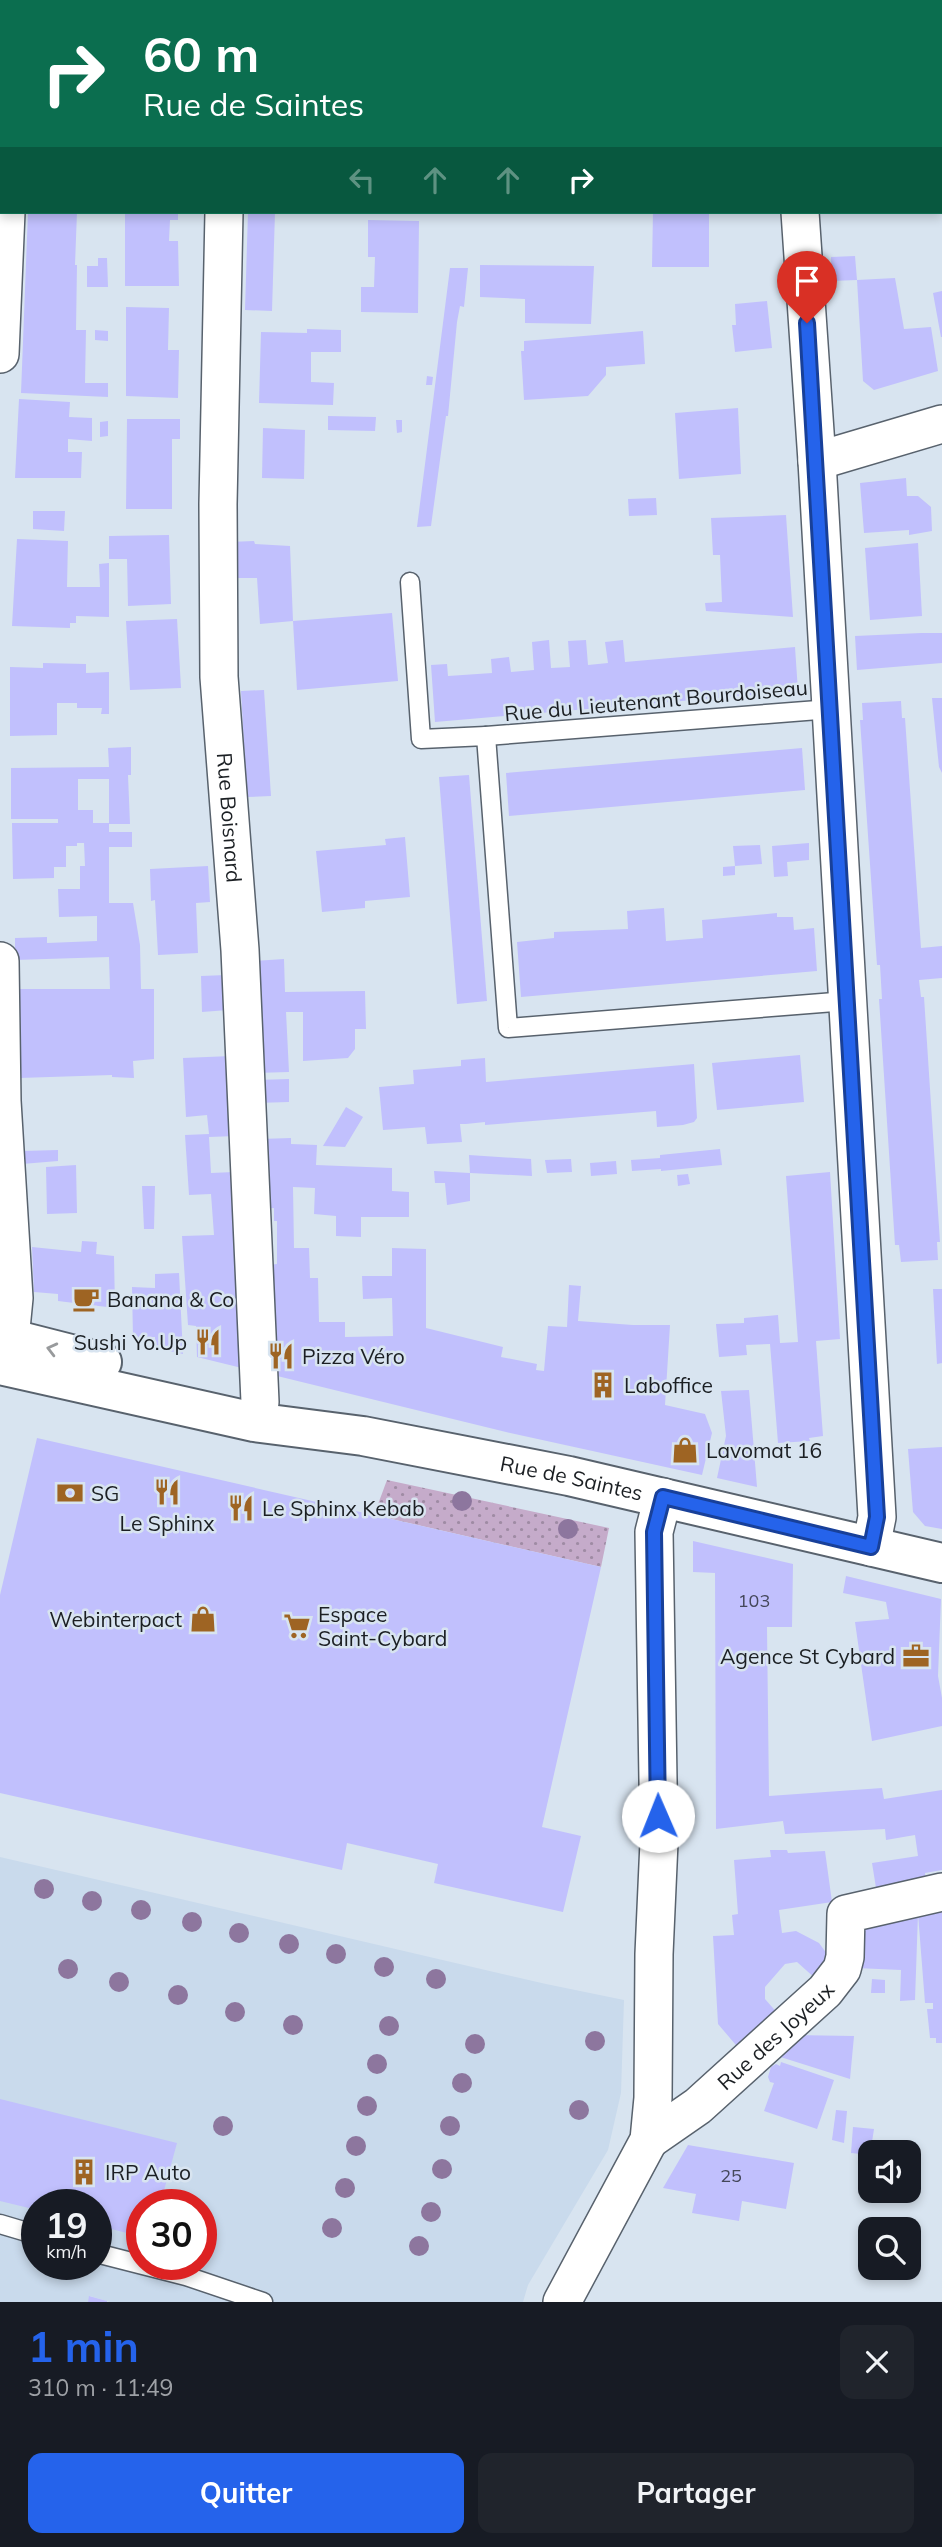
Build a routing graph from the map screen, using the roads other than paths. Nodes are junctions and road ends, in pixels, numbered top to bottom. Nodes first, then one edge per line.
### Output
1 (6, 214) edge
2 (224, 214) edge
3 (800, 214) edge
4 (0, 354) edge
5 (942, 425) edge
6 (817, 461) junction
7 (410, 582) dead end
8 (831, 709) junction
9 (486, 736) junction
10 (0, 961) edge
11 (847, 1000) junction
12 (3, 1347) edge
13 (257, 1412) junction
14 (663, 1497) junction
15 (871, 1547) junction
16 (942, 1563) edge
17 (942, 1892) edge
18 (649, 2140) junction
19 (0, 2224) edge
20 (21, 2230) edge
21 (112, 2257) edge
22 (263, 2302) edge
23 (562, 2302) edge

1 - 4 street
2 - 13 street, Rue Boisnard
3 - 6 street
5 - 6 street
6 - 8 street
7 - 9 lane, Rue du Lieutenant Bourdoiseau
8 - 9 lane, Rue du Lieutenant Bourdoiseau
8 - 11 street
9 - 11 lane, Rue du Lieutenant Bourdoiseau
10 - 12 street
11 - 15 street
12 - 13 main road, Rue de Saintes
13 - 14 main road, Rue de Saintes
14 - 15 main road, Rue de Saintes
14 - 18 street
15 - 16 main road, Rue de Saintes
17 - 18 street, Rue des Joyeux
18 - 23 street
19 - 20 lane
21 - 22 lane

